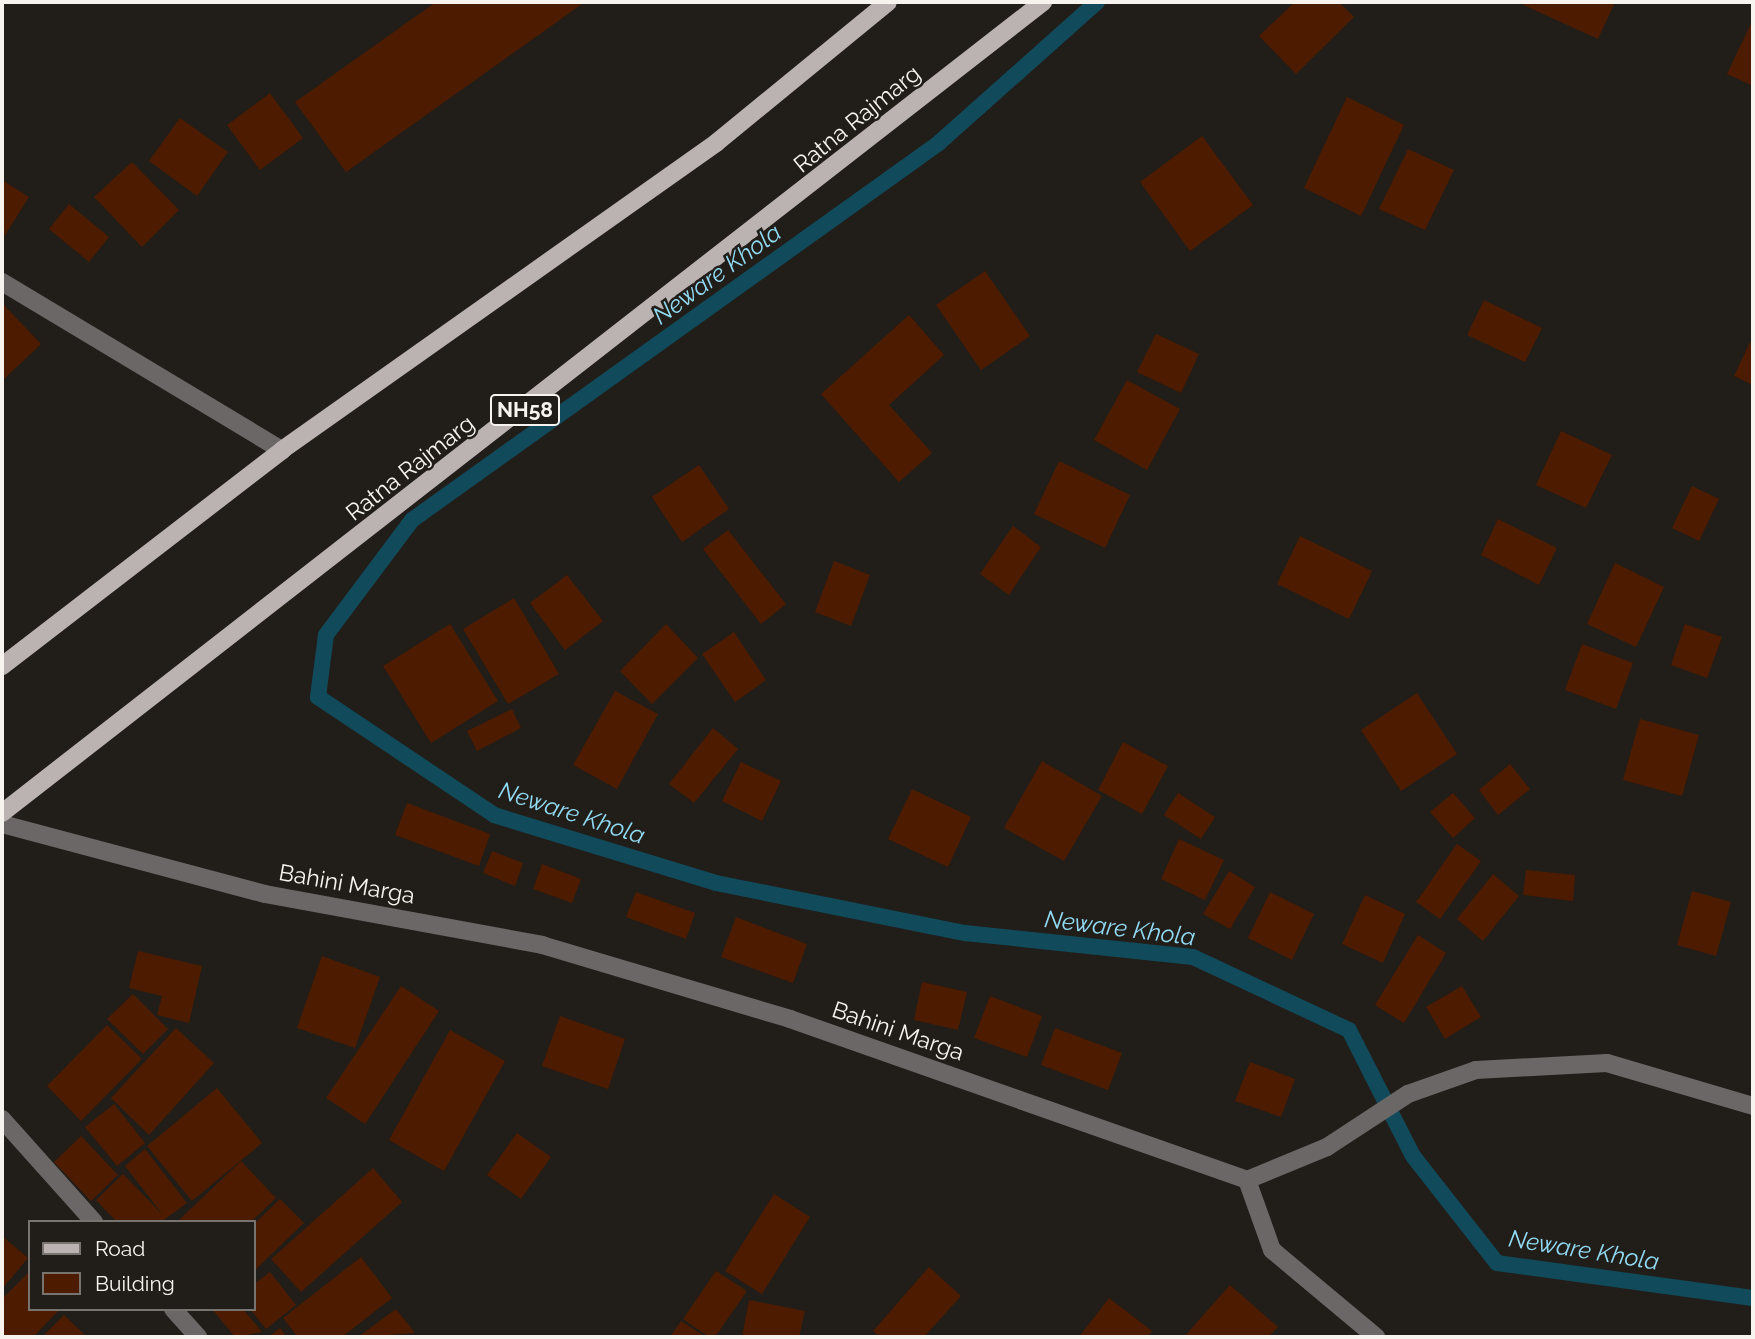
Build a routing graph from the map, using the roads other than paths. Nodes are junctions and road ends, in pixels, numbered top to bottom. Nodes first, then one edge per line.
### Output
1 (888, 2) edge
2 (1043, 2) edge
3 (2, 282) edge
4 (282, 450) junction
5 (2, 666) edge
6 (2, 813) edge
7 (2, 824) edge
8 (1753, 1106) edge
9 (2, 1119) edge
10 (1247, 1180) junction
11 (92, 1220) edge
12 (175, 1311) edge
13 (198, 1337) edge
14 (1376, 1337) edge

1 - 4 main road
2 - 6 main road, Ratna Rajmarg / NH58
3 - 4 street
4 - 5 main road
7 - 10 street, Bahini Marga
8 - 10 street
9 - 11 street
10 - 14 street
12 - 13 street

